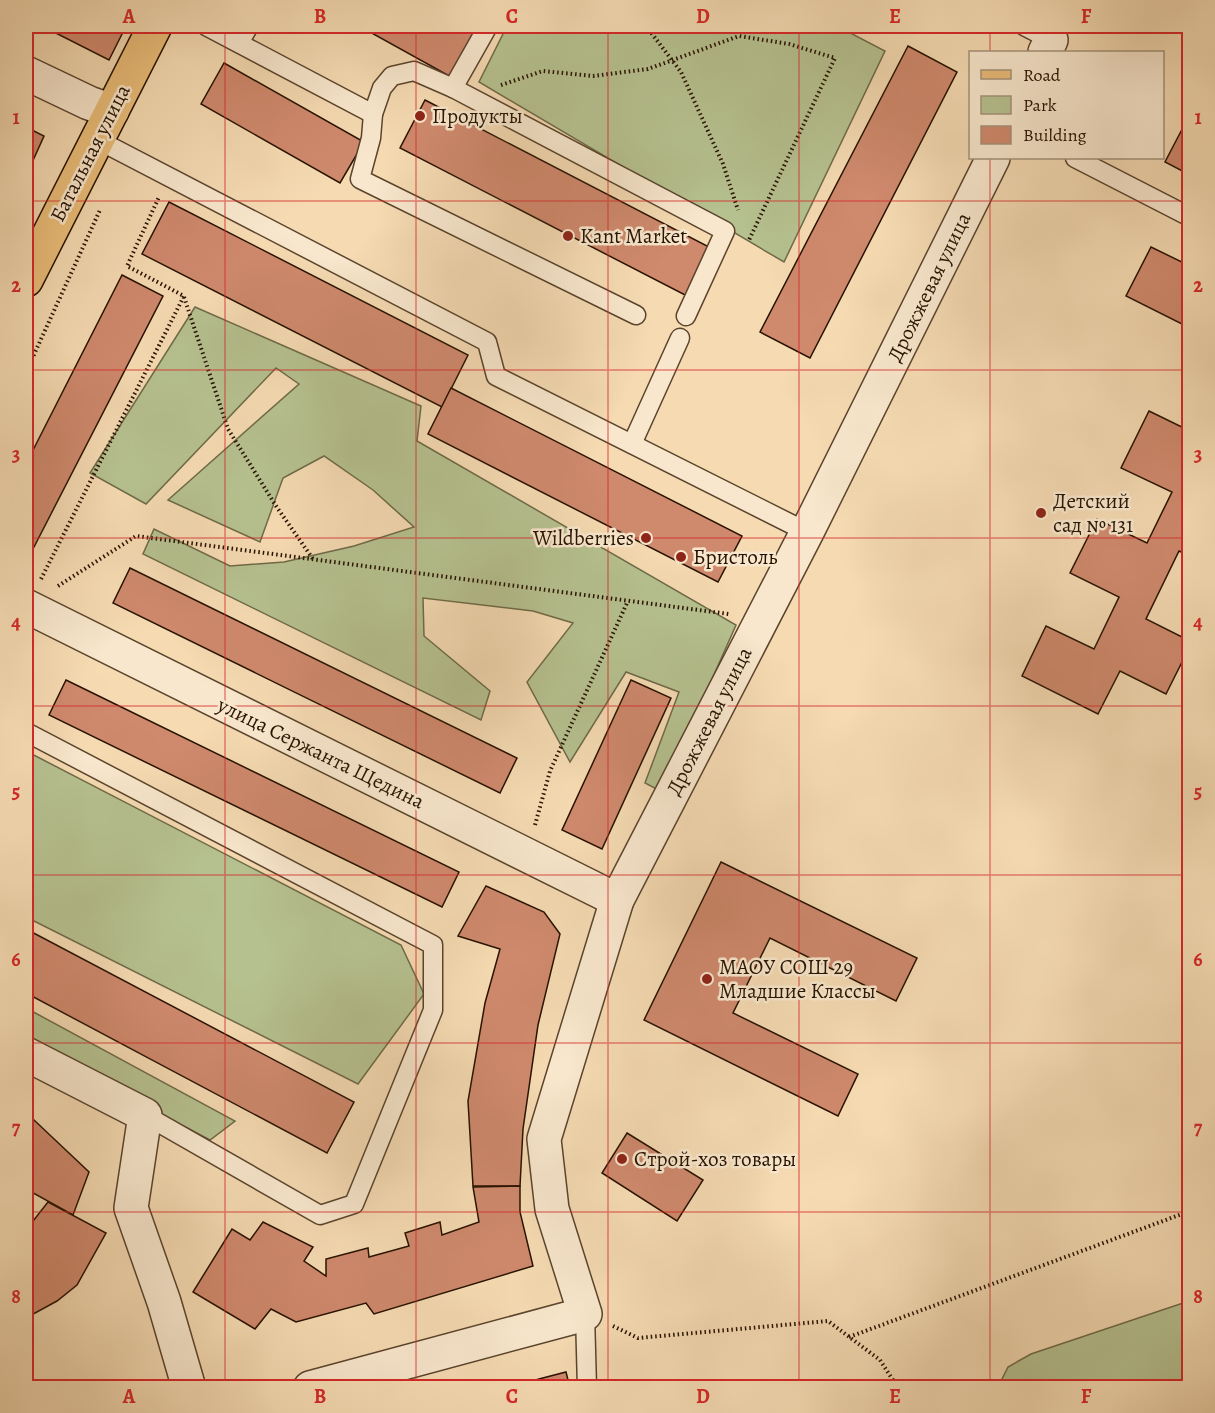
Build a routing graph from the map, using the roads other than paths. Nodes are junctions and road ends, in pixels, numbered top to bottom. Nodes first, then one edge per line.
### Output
1 (155, 26) edge
2 (206, 26) edge
3 (249, 26) edge
4 (488, 26) edge
5 (239, 43) junction
6 (26, 73) edge
7 (453, 88) junction
8 (373, 114) junction
9 (105, 125) junction
10 (993, 159) edge
11 (1077, 159) edge
12 (1190, 217) edge
13 (26, 280) edge
14 (636, 315) dead end
15 (686, 316) dead end
16 (680, 338) dead end
17 (632, 444) junction
18 (807, 532) junction
19 (26, 607) edge
20 (26, 732) edge
21 (617, 900) junction
22 (26, 1054) edge
23 (145, 1115) junction
24 (585, 1314) junction
25 (323, 1386) edge
26 (189, 1388) edge
27 (587, 1388) edge

1 - 9 main road, Батальная улица
2 - 5 lane
3 - 5 lane
4 - 7 lane
5 - 8 lane
6 - 9 street
7 - 8 lane
7 - 15 lane
8 - 14 lane
9 - 13 main road, Батальная улица
9 - 17 lane
10 - 18 street, Дрожжевая улица
11 - 12 lane
16 - 17 lane
17 - 18 lane
18 - 21 street, Дрожжевая улица
19 - 21 street, улица Сержанта Щедина
20 - 23 lane
21 - 24 street, Дрожжевая улица
22 - 23 street
23 - 26 street
24 - 25 street
24 - 27 lane

